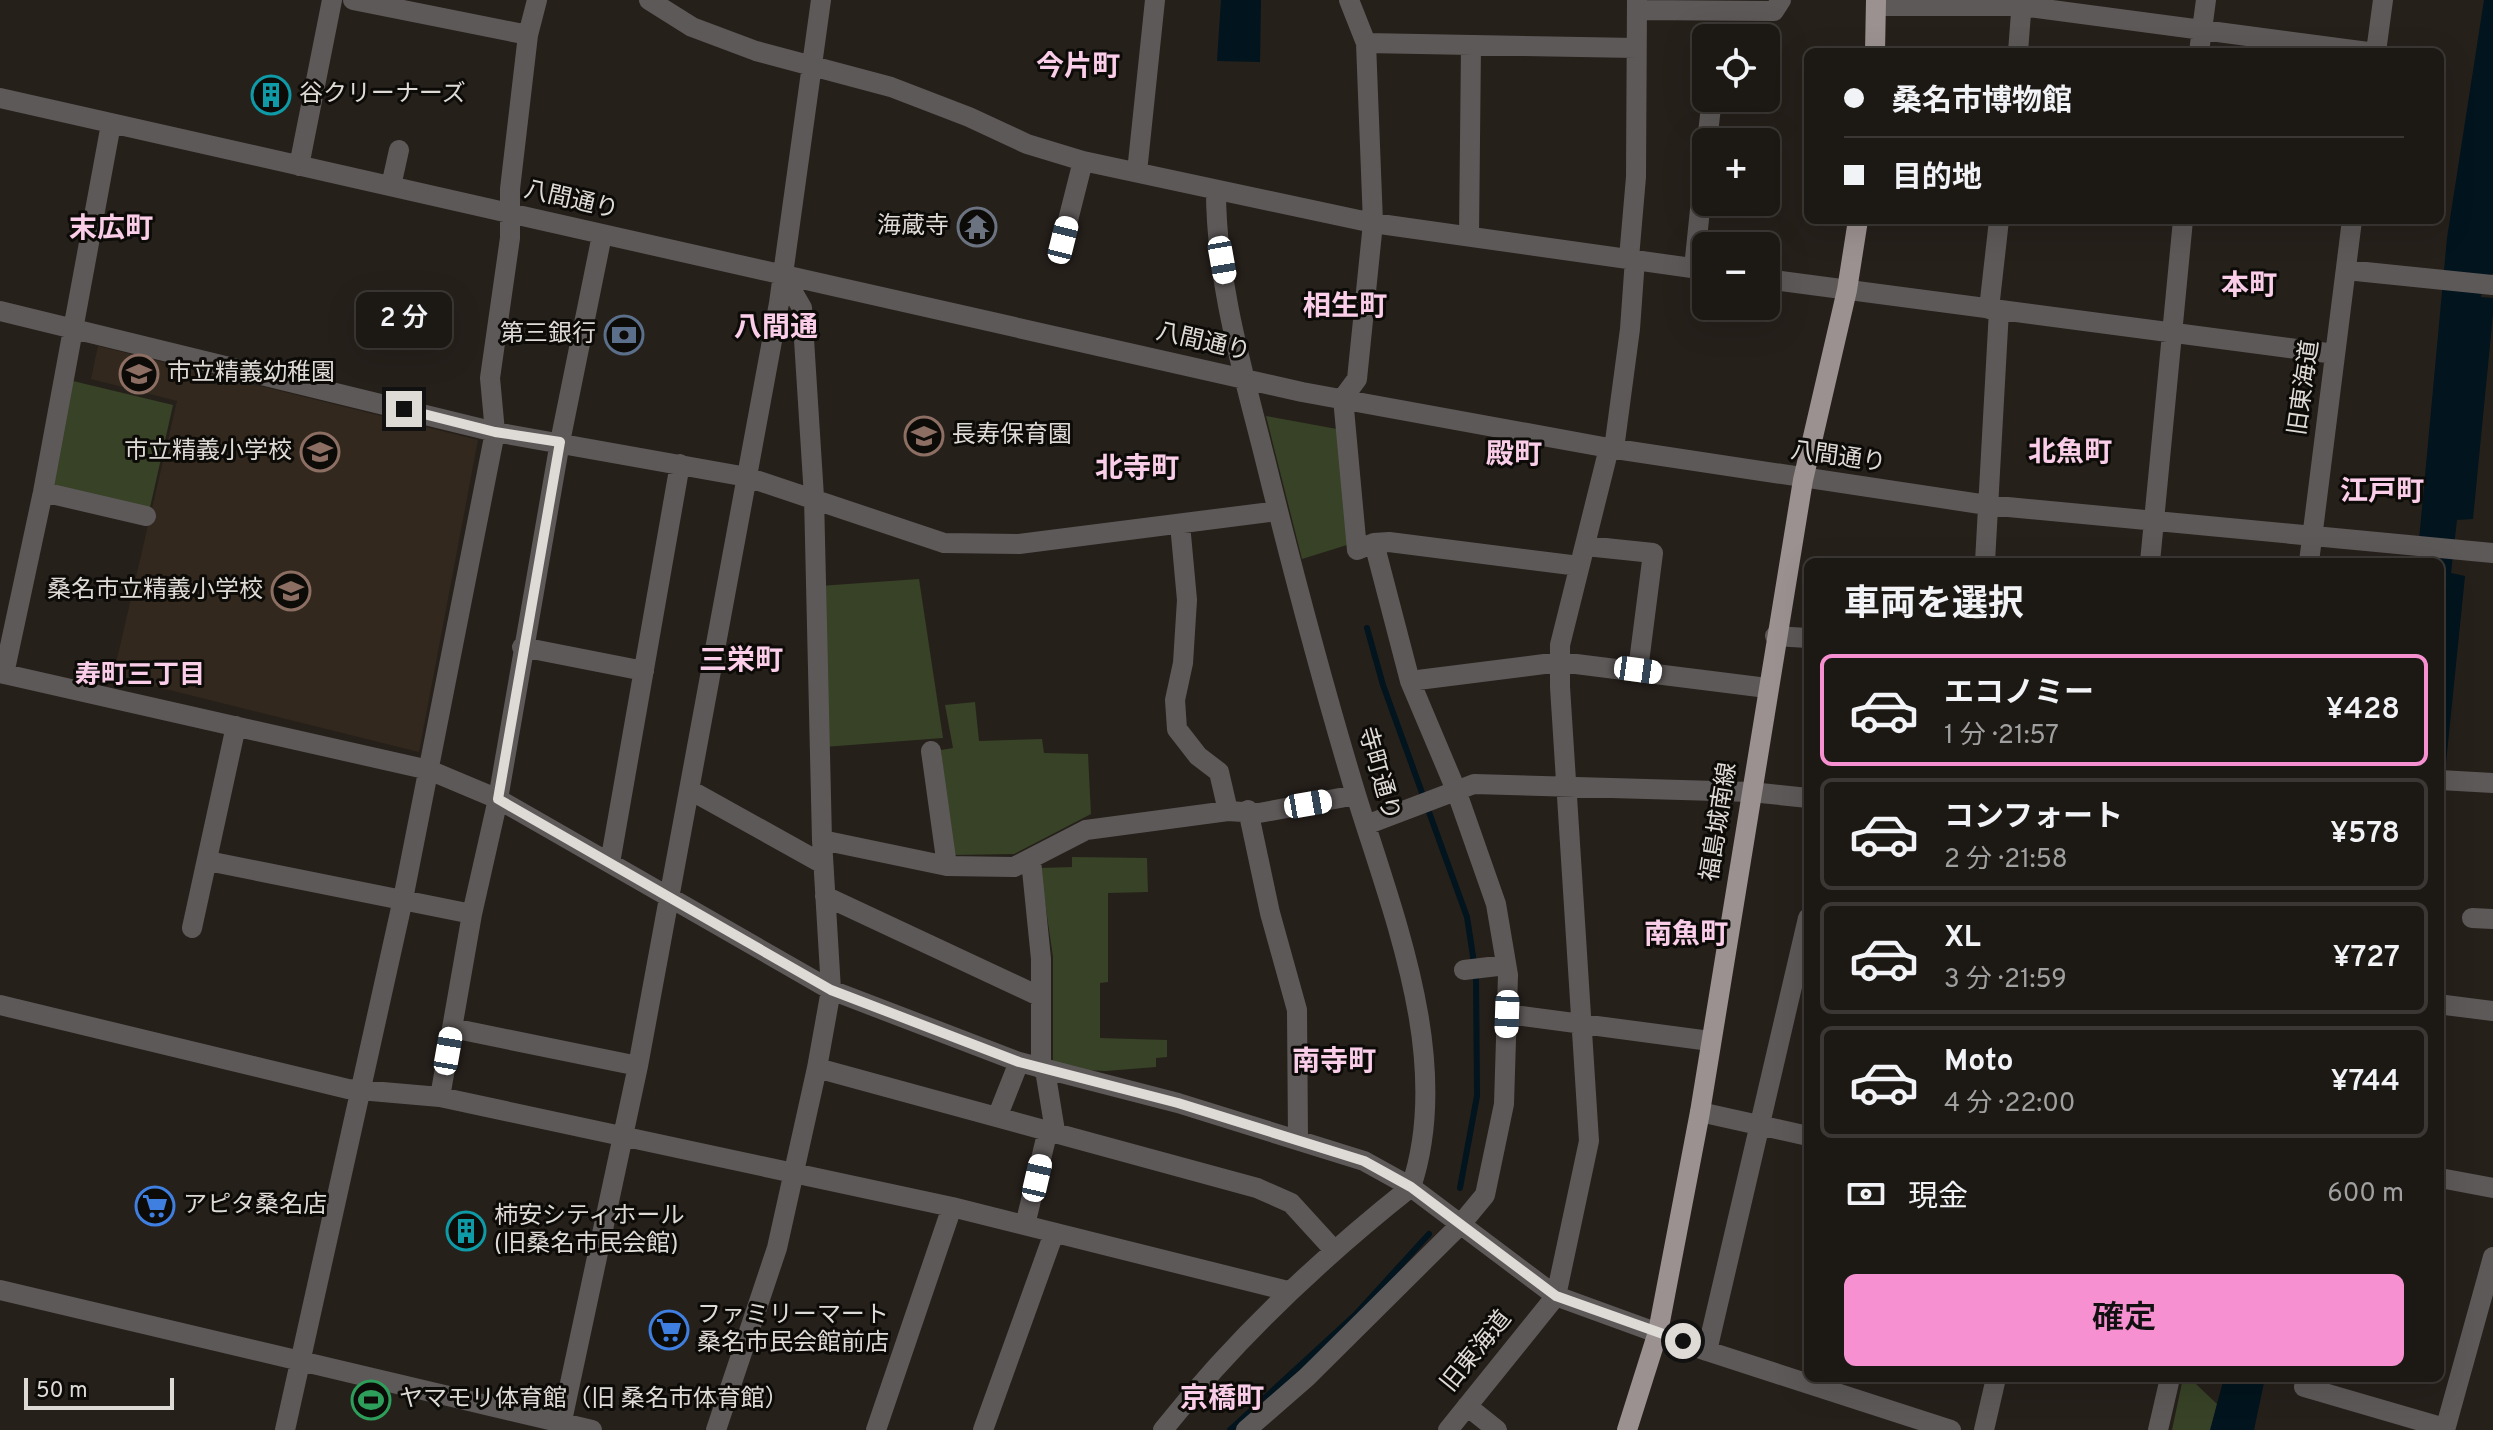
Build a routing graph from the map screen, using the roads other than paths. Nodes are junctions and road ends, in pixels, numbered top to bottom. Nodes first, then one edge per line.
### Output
1 (332, 0) edge
2 (353, 0) edge
3 (537, 0) edge
4 (649, 0) edge
5 (821, 0) edge
6 (1155, 0) edge
7 (1349, 0) edge
8 (1781, 0) edge
9 (2206, 0) edge
10 (2383, 0) edge
11 (1876, 3) edge
12 (2022, 3) edge
13 (1637, 5) edge
14 (2201, 29) junction
15 (528, 35) junction
16 (1366, 43) junction
17 (1471, 45) junction
18 (1636, 48) junction
19 (1875, 48) edge
20 (2018, 48) edge
21 (2199, 48) edge
22 (2339, 48) edge
23 (2377, 48) edge
24 (811, 67) junction
25 (0, 98) edge
26 (111, 124) junction
27 (399, 150) dead end
28 (1083, 161) junction
29 (299, 166) junction
30 (1137, 172) junction
31 (391, 186) junction
32 (1216, 191) junction
33 (508, 213) junction
34 (1373, 223) junction
35 (1857, 224) edge
36 (1999, 224) edge
37 (2183, 224) edge
38 (2352, 224) edge
39 (602, 235) junction
40 (1469, 236) junction
41 (1063, 240) dead end
42 (1632, 258) junction
43 (1692, 268) edge
44 (2346, 270) junction
45 (783, 275) junction
46 (1780, 281) edge
47 (2493, 285) edge
48 (1847, 290) junction
49 (1994, 309) junction
50 (0, 311) edge
51 (73, 328) junction
52 (2172, 333) junction
53 (2335, 354) junction
54 (1245, 378) junction
55 (1343, 398) junction
56 (495, 432) junction
57 (560, 442) junction
58 (1612, 449) junction
59 (680, 464) junction
60 (747, 477) junction
61 (1803, 480) junction
62 (43, 492) junction
63 (814, 497) junction
64 (1987, 505) junction
65 (1278, 511) junction
66 (146, 516) dead end
67 (2154, 521) junction
68 (1180, 524) junction
69 (2312, 536) junction
70 (1374, 543) junction
71 (1586, 546) junction
72 (2493, 553) edge
73 (1985, 558) edge
74 (2150, 558) edge
75 (2309, 558) edge
76 (1579, 566) junction
77 (1775, 636) junction
78 (1804, 638) edge
79 (522, 647) junction
80 (1560, 662) junction
81 (1638, 670) junction
82 (644, 671) junction
83 (2, 674) edge
84 (1410, 681) junction
85 (1767, 688) junction
86 (236, 726) junction
87 (931, 751) dead end
88 (429, 770) junction
89 (2444, 780) edge
90 (2493, 783) edge
91 (1568, 785) junction
92 (690, 790) junction
93 (1453, 792) junction
94 (1751, 792) junction
95 (1356, 795) junction
96 (1804, 798) edge
97 (498, 799) junction
98 (1238, 811) junction
99 (1366, 825) junction
100 (822, 840) junction
101 (1031, 860) junction
102 (208, 861) junction
103 (610, 863) junction
104 (823, 864) junction
105 (947, 866) junction
106 (825, 896) junction
107 (403, 899) junction
108 (669, 899) junction
109 (472, 914) junction
110 (2472, 918) dead end
111 (2493, 919) edge
112 (192, 928) dead end
113 (1804, 935) edge
114 (1506, 965) junction
115 (1473, 969) dead end
116 (831, 990) junction
117 (1041, 997) junction
118 (0, 1005) edge
119 (2445, 1005) dead end
120 (2493, 1011) edge
121 (1507, 1014) junction
122 (1580, 1023) junction
123 (452, 1028) junction
124 (1710, 1041) junction
125 (1019, 1062) junction
126 (638, 1066) junction
127 (817, 1068) junction
128 (1043, 1070) junction
129 (360, 1088) junction
130 (440, 1097) junction
131 (1700, 1112) junction
132 (998, 1115) junction
133 (1758, 1125) junction
134 (1052, 1130) junction
135 (1804, 1135) edge
136 (623, 1138) junction
137 (1298, 1139) junction
138 (795, 1174) junction
139 (2444, 1179) edge
140 (1411, 1187) junction
141 (2493, 1188) edge
142 (952, 1207) junction
143 (1461, 1224) junction
144 (1025, 1225) junction
145 (1054, 1233) junction
146 (1333, 1249) junction
147 (2493, 1257) edge
148 (0, 1290) edge
149 (1288, 1291) junction
150 (1556, 1296) junction
151 (1658, 1332) junction
152 (1707, 1351) junction
153 (301, 1362) junction
154 (1804, 1378) edge
155 (1995, 1382) edge
156 (2169, 1382) edge
157 (1823, 1383) edge
158 (2304, 1387) dead end
159 (1467, 1406) junction
160 (561, 1426) edge
161 (2445, 1429) edge
162 (285, 1430) edge
163 (592, 1430) edge
164 (716, 1430) edge
165 (876, 1430) edge
166 (983, 1430) edge
167 (1163, 1430) edge
168 (1246, 1430) edge
169 (1448, 1430) edge
170 (1497, 1430) edge
171 (1627, 1430) edge
172 (1951, 1430) edge
173 (1984, 1430) edge
174 (2158, 1430) edge

1 - 29 street
2 - 15 street
3 - 15 street
4 - 24 street
5 - 24 street
6 - 30 street
7 - 16 street
8 - 13 street
9 - 14 street
10 - 23 street
11 - 12 street
11 - 19 main road
12 - 14 street
12 - 20 street
13 - 18 street
14 - 21 street
14 - 22 street
15 - 33 street
16 - 17 street
16 - 34 street
17 - 18 street
17 - 40 street
18 - 42 street
24 - 28 street
24 - 45 street
25 - 26 street, 八間通り
26 - 29 street, 八間通り
26 - 51 street
27 - 31 street
28 - 30 street
28 - 41 street
29 - 31 street, 八間通り
30 - 32 street
31 - 33 street, 八間通り
32 - 34 street
32 - 54 street, 寺町通り
33 - 39 street, 八間通り
33 - 56 street
34 - 40 street
34 - 55 street
35 - 48 main road, 福島城南線
36 - 49 street
37 - 52 street
38 - 44 street, 旧東海道
39 - 45 street, 八間通り
39 - 57 street
40 - 42 street
42 - 43 street
42 - 58 street
44 - 47 street
44 - 53 street, 旧東海道
45 - 54 street, 八間通り
45 - 60 street
45 - 63 street
46 - 48 street
48 - 49 street
48 - 61 main road, 福島城南線
49 - 52 street
49 - 64 street
50 - 51 street
51 - 56 street
51 - 62 street
52 - 53 street
52 - 67 street
53 - 69 street, 旧東海道
54 - 55 street, 八間通り
54 - 65 street, 寺町通り
55 - 58 street, 八間通り
55 - 70 street
56 - 57 street
56 - 88 street
57 - 59 street
57 - 79 street
58 - 61 street, 八間通り
58 - 71 street
59 - 60 street
59 - 82 street
60 - 63 street
60 - 92 street
61 - 64 street, 八間通り
61 - 77 main road, 福島城南線
62 - 66 street
62 - 83 street
63 - 68 street
63 - 100 street
64 - 67 street, 八間通り
64 - 73 street
65 - 68 street
65 - 95 street, 寺町通り
67 - 69 street, 八間通り
67 - 74 street
68 - 98 street
69 - 72 street, 八間通り
69 - 75 street, 旧東海道
70 - 76 street
70 - 84 street
71 - 76 street
71 - 81 street
76 - 80 street
77 - 78 street
77 - 85 main road, 福島城南線
79 - 82 street
79 - 97 street
80 - 81 street
80 - 84 street
80 - 91 street
81 - 85 street
82 - 103 street
83 - 86 street
84 - 93 street
85 - 94 main road, 福島城南線
86 - 88 street
86 - 102 street
87 - 105 street
88 - 97 street
88 - 107 street
89 - 90 street
91 - 93 street
91 - 94 street
91 - 122 street
92 - 104 street
92 - 108 street
93 - 99 street
93 - 114 street
94 - 96 street
94 - 124 main road, 福島城南線
95 - 98 street
95 - 99 street, 寺町通り
97 - 103 street
97 - 109 street
98 - 101 street
98 - 137 street
99 - 140 street, 寺町通り
100 - 104 street
100 - 105 street
101 - 105 street
101 - 117 street
102 - 107 street
102 - 112 street
103 - 108 street
104 - 106 street
106 - 116 street
106 - 117 street
107 - 109 street
107 - 129 street
108 - 116 street
108 - 126 street
109 - 123 street
110 - 111 street
113 - 133 street
114 - 115 street
114 - 121 street
116 - 125 street
116 - 127 street
117 - 128 street
118 - 129 street
119 - 120 street
121 - 122 street
121 - 143 street
122 - 124 street
122 - 150 street
123 - 126 street
123 - 130 street
124 - 131 main road, 福島城南線
125 - 128 street
125 - 132 street
126 - 136 street
127 - 132 street
127 - 138 street
128 - 134 street
128 - 137 street
129 - 130 street
129 - 153 street
130 - 136 street
131 - 133 street
131 - 151 main road, 福島城南線
132 - 134 street
133 - 135 street
133 - 152 street
134 - 144 street
134 - 146 street
136 - 138 street
136 - 160 street
137 - 140 street
138 - 142 street
138 - 164 street
139 - 141 street
140 - 143 street
140 - 146 street
142 - 144 street
142 - 165 street
143 - 150 street
143 - 168 street
144 - 145 street
145 - 149 street
145 - 166 street
146 - 149 street
147 - 161 street
148 - 153 street
149 - 167 street
150 - 151 street
150 - 159 street, 旧東海道
151 - 152 street
151 - 171 main road, 福島城南線
152 - 154 street
153 - 160 street
153 - 162 street
155 - 173 street
156 - 174 street
157 - 172 street
158 - 161 street
159 - 169 street, 旧東海道
159 - 170 street
160 - 163 street

